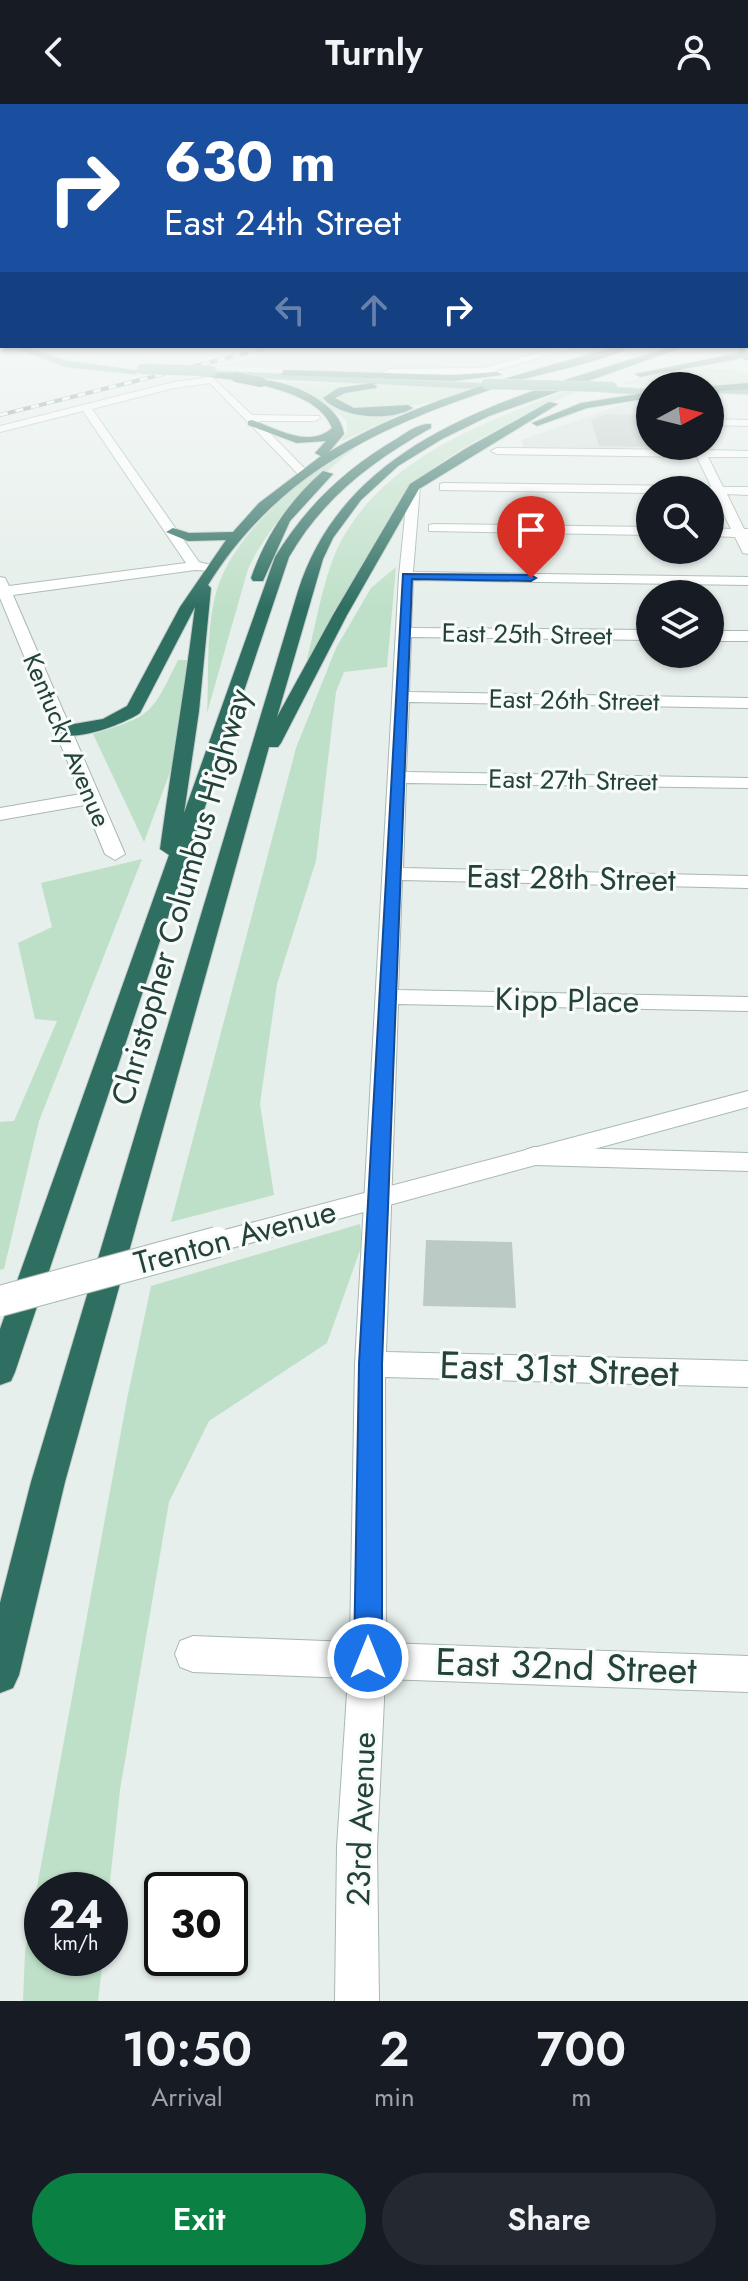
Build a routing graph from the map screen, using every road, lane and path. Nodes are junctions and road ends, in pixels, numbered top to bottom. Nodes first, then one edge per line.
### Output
1 (101, 430) edge
2 (261, 430) edge
3 (268, 430) edge
4 (336, 430) edge
5 (339, 430) edge
6 (375, 430) edge
7 (386, 430) edge
8 (423, 430) edge
9 (456, 430) edge
10 (507, 430) edge
11 (522, 430) edge
12 (471, 450) junction
13 (636, 450) edge
14 (497, 451) dead end
15 (724, 452) edge
16 (748, 454) edge
17 (307, 468) junction
18 (414, 487) junction
19 (444, 487) dead end
20 (636, 489) edge
21 (724, 490) edge
22 (748, 491) edge
23 (724, 504) edge
24 (434, 528) dead end
25 (636, 531) edge
26 (173, 532) junction
27 (724, 532) edge
28 (744, 533) edge
29 (235, 536) junction
30 (748, 550) edge
31 (204, 570) junction
32 (406, 576) junction
33 (748, 581) edge
34 (1, 588) edge
35 (404, 632) junction
36 (636, 635) edge
37 (724, 636) edge
38 (748, 636) edge
39 (401, 697) junction
40 (748, 703) edge
41 (63, 731) junction
42 (220, 741) junction
43 (397, 777) junction
44 (748, 783) edge
45 (247, 791) junction
46 (91, 798) junction
47 (0, 814) edge
48 (115, 854) dead end
49 (393, 874) junction
50 (748, 882) edge
51 (165, 891) junction
52 (386, 997) junction
53 (748, 1004) edge
54 (748, 1099) edge
55 (534, 1156) junction
56 (748, 1162) edge
57 (377, 1198) junction
58 (0, 1301) edge
59 (370, 1364) junction
60 (0, 1372) edge
61 (748, 1374) edge
62 (193, 1654) dead end
63 (368, 1658) junction
64 (748, 1674) edge
65 (0, 1675) edge
66 (357, 2001) edge

1 - 26 street
2 - 17 street
3 - 4 highway
5 - 17 highway
6 - 17 highway
7 - 42 highway
8 - 42 highway, Christopher Columbus Highway
9 - 45 highway, Christopher Columbus Highway
10 - 12 highway
11 - 12 highway
12 - 18 highway
13 - 14 street
15 - 16 street
17 - 29 highway
18 - 32 street, 23rd Avenue
18 - 45 highway
19 - 20 street
21 - 22 street
23 - 28 street
24 - 25 street
26 - 29 highway
26 - 31 street
27 - 28 street
28 - 30 street
29 - 31 highway
31 - 34 street
31 - 41 highway
31 - 51 highway
32 - 33 street
32 - 35 street, 23rd Avenue
34 - 41 street, Kentucky Avenue
35 - 36 street, East 25th Street
35 - 39 street, 23rd Avenue
37 - 38 street
39 - 40 street, East 26th Street
39 - 43 street, 23rd Avenue
41 - 46 street, Kentucky Avenue
42 - 51 highway, Christopher Columbus Highway
43 - 44 street, East 27th Street
43 - 49 street, 23rd Avenue
45 - 65 highway, Christopher Columbus Highway
46 - 47 street
46 - 48 street, Kentucky Avenue
49 - 50 street, East 28th Street
49 - 52 street, 23rd Avenue
51 - 60 highway, Christopher Columbus Highway
52 - 53 street, Kipp Place
52 - 57 street, 23rd Avenue
54 - 55 street, Trenton Avenue
55 - 56 street
55 - 57 street, Trenton Avenue
57 - 58 street, Trenton Avenue, bridge
57 - 59 street, 23rd Avenue
59 - 61 street, East 31st Street
59 - 63 street, 23rd Avenue
62 - 63 street, East 32nd Street
63 - 64 street, East 32nd Street
63 - 66 street, 23rd Avenue

